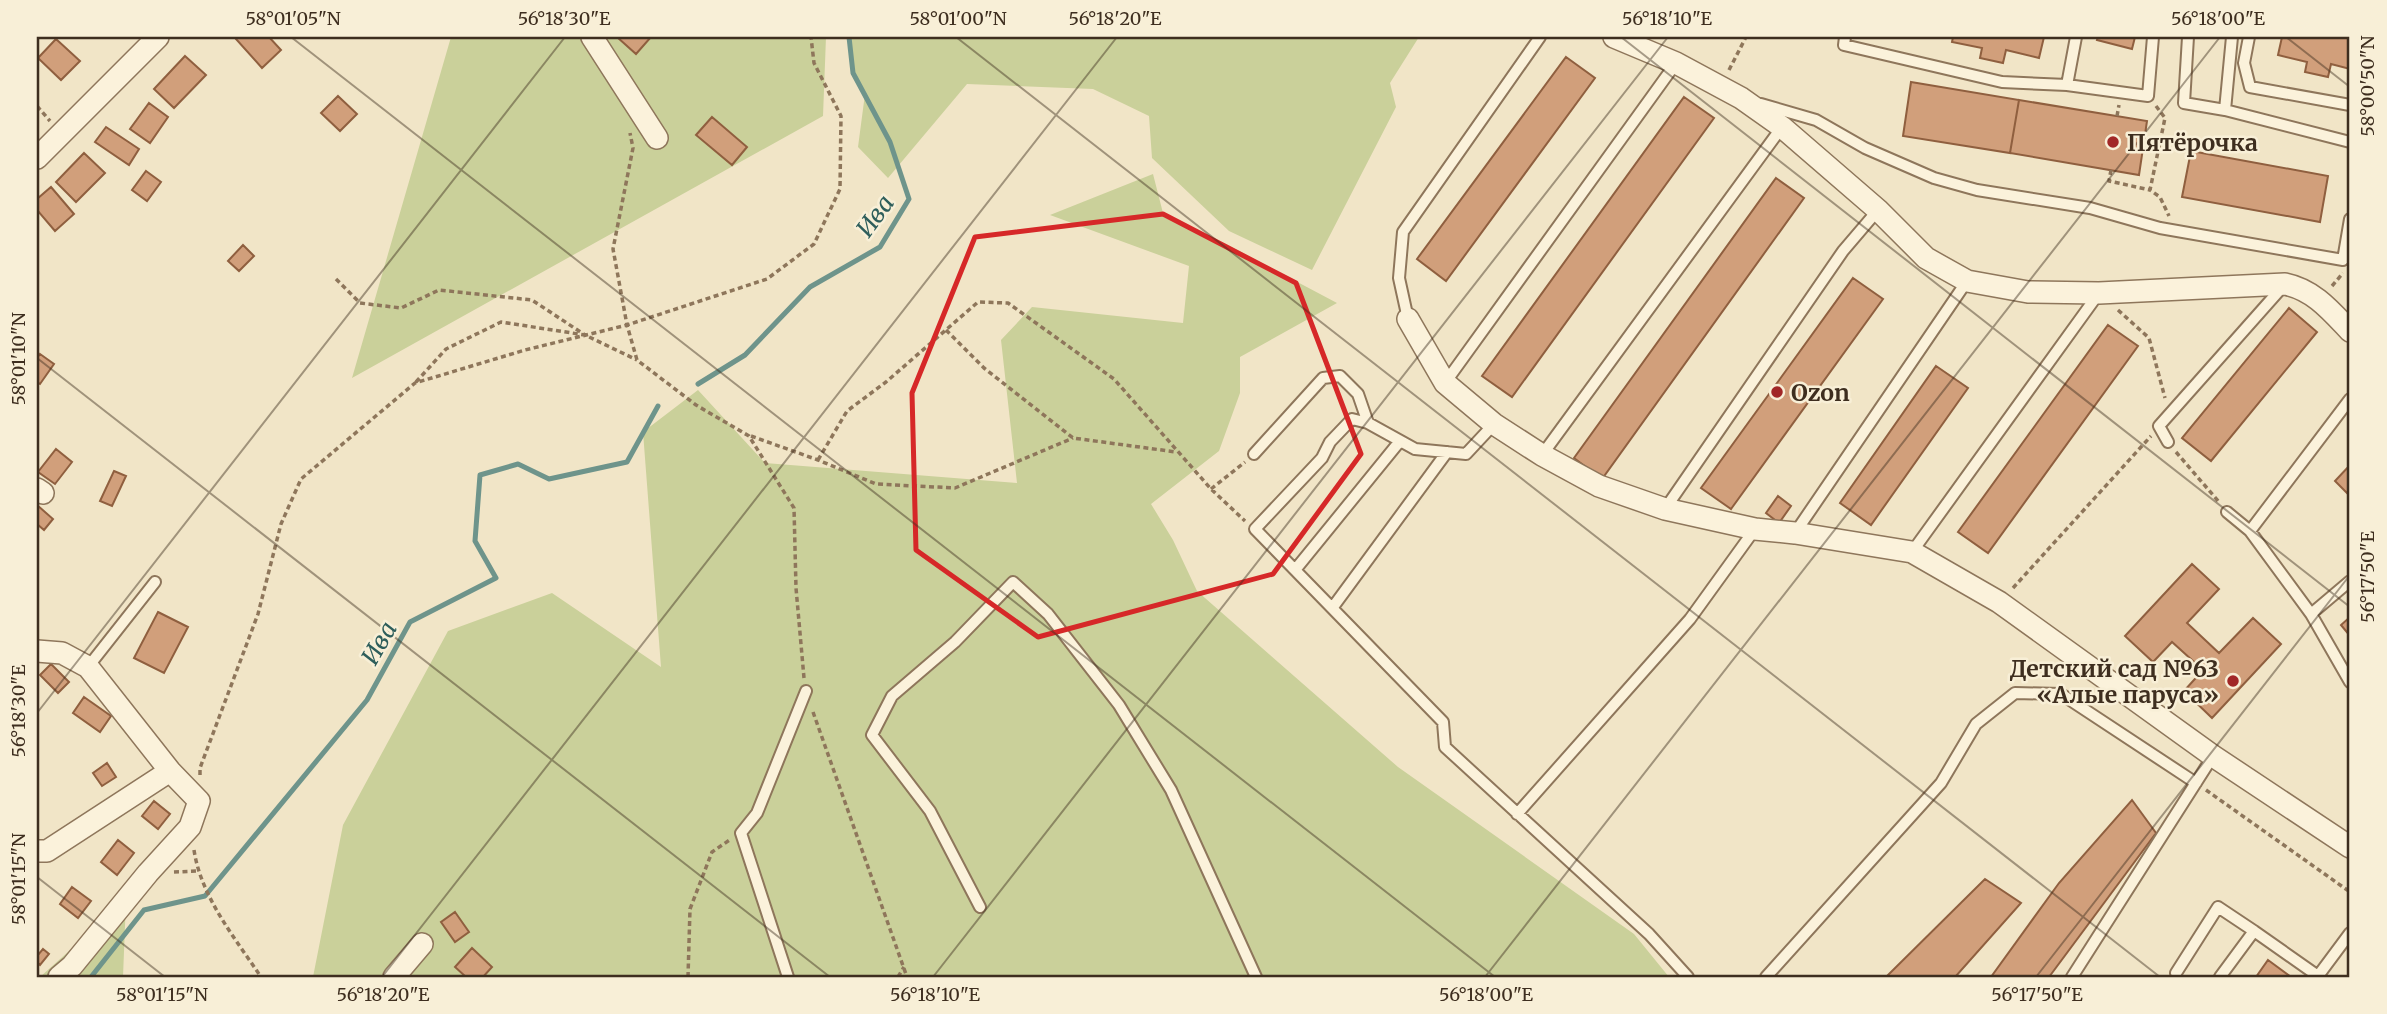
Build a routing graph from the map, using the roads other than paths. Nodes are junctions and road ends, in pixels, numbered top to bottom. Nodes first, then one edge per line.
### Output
1 (158, 37) edge
2 (592, 37) edge
3 (1540, 37) edge
4 (1614, 37) edge
5 (1845, 37) edge
6 (2076, 37) edge
7 (2153, 37) edge
8 (2188, 37) edge
9 (2232, 37) edge
10 (2249, 37) edge
11 (1676, 62) junction
12 (2067, 85) junction
13 (1732, 93) junction
14 (2350, 105) edge
15 (2225, 110) junction
16 (1782, 127) junction
17 (657, 138) dead end
18 (2350, 142) edge
19 (37, 158) edge
20 (1878, 210) junction
21 (2350, 219) edge
22 (1968, 281) junction
23 (2285, 285) junction
24 (2099, 293) junction
25 (1408, 319) joint
26 (2350, 331) edge
27 (1445, 383) junction
28 (2350, 399) edge
29 (1368, 423) junction
30 (1494, 424) junction
31 (1400, 441) junction
32 (2168, 442) road end
33 (1447, 452) junction
34 (1254, 454) road end
35 (1542, 455) junction
36 (1665, 509) junction
37 (2227, 512) road end
38 (1755, 529) junction
39 (2250, 531) junction
40 (1796, 533) junction
41 (1912, 552) junction
42 (1295, 570) junction
43 (2350, 581) edge
44 (155, 582) dead end
45 (1333, 607) junction
46 (2311, 614) junction
47 (37, 651) edge
48 (88, 667) junction
49 (2350, 682) edge
50 (806, 691) road end
51 (2213, 756) junction
52 (170, 771) junction
53 (2196, 783) junction
54 (1517, 814) junction
55 (2350, 847) edge
56 (37, 851) edge
57 (980, 907) dead end
58 (2254, 931) junction
59 (2350, 933) edge
60 (422, 944) dead end
61 (2175, 973) dead end
62 (59, 977) edge
63 (394, 977) edge
64 (788, 977) edge
65 (1256, 977) edge
66 (1688, 977) edge
67 (1766, 977) edge
68 (2072, 977) edge
69 (2220, 977) edge

1 - 19 street
2 - 17 street
3 - 25 lane
4 - 11 street
5 - 12 lane
6 - 12 lane
7 - 12 lane
8 - 15 lane
9 - 15 lane
10 - 14 lane
11 - 13 street
11 - 27 lane
13 - 16 street
13 - 21 lane
15 - 18 lane
16 - 20 street
16 - 35 lane
20 - 22 street
20 - 36 lane
22 - 24 street
22 - 40 lane
23 - 24 street
23 - 26 street
23 - 32 lane
24 - 41 lane
25 - 27 street
27 - 30 street
28 - 39 lane
29 - 31 lane
29 - 34 lane
29 - 42 lane
30 - 33 lane
30 - 35 street
31 - 33 lane
31 - 42 lane
33 - 45 lane
35 - 36 street
36 - 38 street
37 - 39 lane
38 - 40 street
38 - 54 lane
39 - 46 lane
40 - 41 street
41 - 51 street
42 - 45 lane
43 - 46 lane
44 - 48 lane
45 - 54 lane
46 - 49 lane
47 - 48 street
48 - 52 street
50 - 64 lane
51 - 53 lane
51 - 55 street
52 - 56 street
52 - 62 street
53 - 67 lane
53 - 68 lane
54 - 66 lane
57 - 65 lane
58 - 59 lane
58 - 61 lane
58 - 69 lane
60 - 63 street

